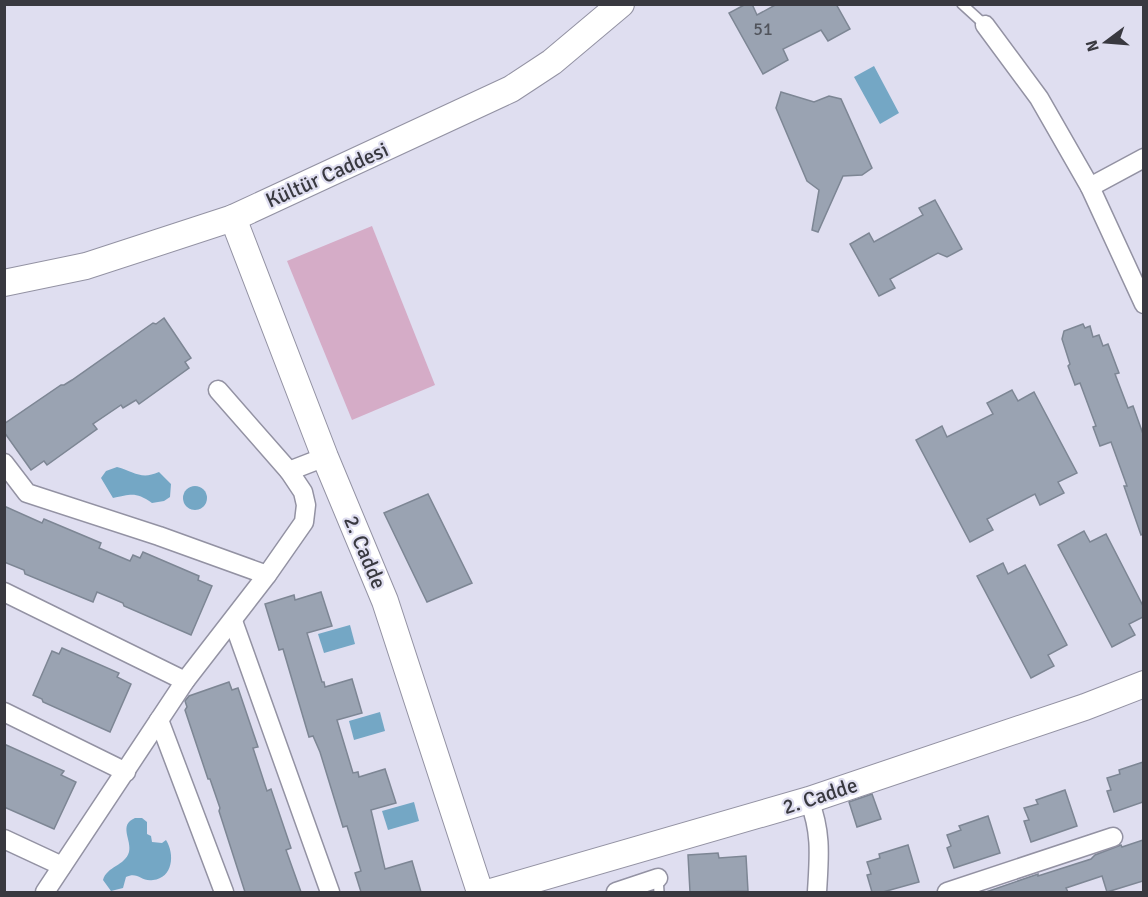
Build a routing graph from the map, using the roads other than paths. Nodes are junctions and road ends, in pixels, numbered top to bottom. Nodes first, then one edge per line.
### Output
1 (621, 4) edge
2 (962, 4) edge
3 (984, 26) joint
4 (1143, 158) edge
5 (1090, 187) junction
6 (233, 218) junction
7 (4, 283) edge
8 (1143, 304) edge
9 (218, 390) dead end
10 (325, 457) junction
11 (4, 463) edge
12 (290, 471) junction
13 (267, 575) junction
14 (4, 592) edge
15 (233, 621) junction
16 (185, 681) junction
17 (1143, 684) edge
18 (4, 712) edge
19 (159, 720) junction
20 (126, 772) junction
21 (809, 800) junction
22 (1113, 837) dead end
23 (4, 839) edge
24 (62, 866) junction
25 (659, 885) edge
26 (45, 892) edge
27 (224, 892) edge
28 (330, 892) edge
29 (480, 892) edge
30 (491, 892) edge
31 (616, 892) edge
32 (817, 892) edge
33 (947, 892) edge

1 - 6 street, Kültür Caddesi
2 - 3 lane
3 - 5 street
4 - 5 street
5 - 8 street
6 - 7 street, Kültür Caddesi
6 - 10 street, 2. Cadde
9 - 12 street
10 - 12 street
10 - 29 street, 2. Cadde
11 - 13 street
12 - 13 street
13 - 15 street
14 - 16 street
15 - 16 street
15 - 28 street
16 - 19 street
17 - 21 street, 2. Cadde
18 - 20 street
19 - 20 street
19 - 27 street
20 - 24 street
21 - 30 street, 2. Cadde
21 - 32 street
22 - 33 street
23 - 24 street
24 - 26 street
25 - 31 street

